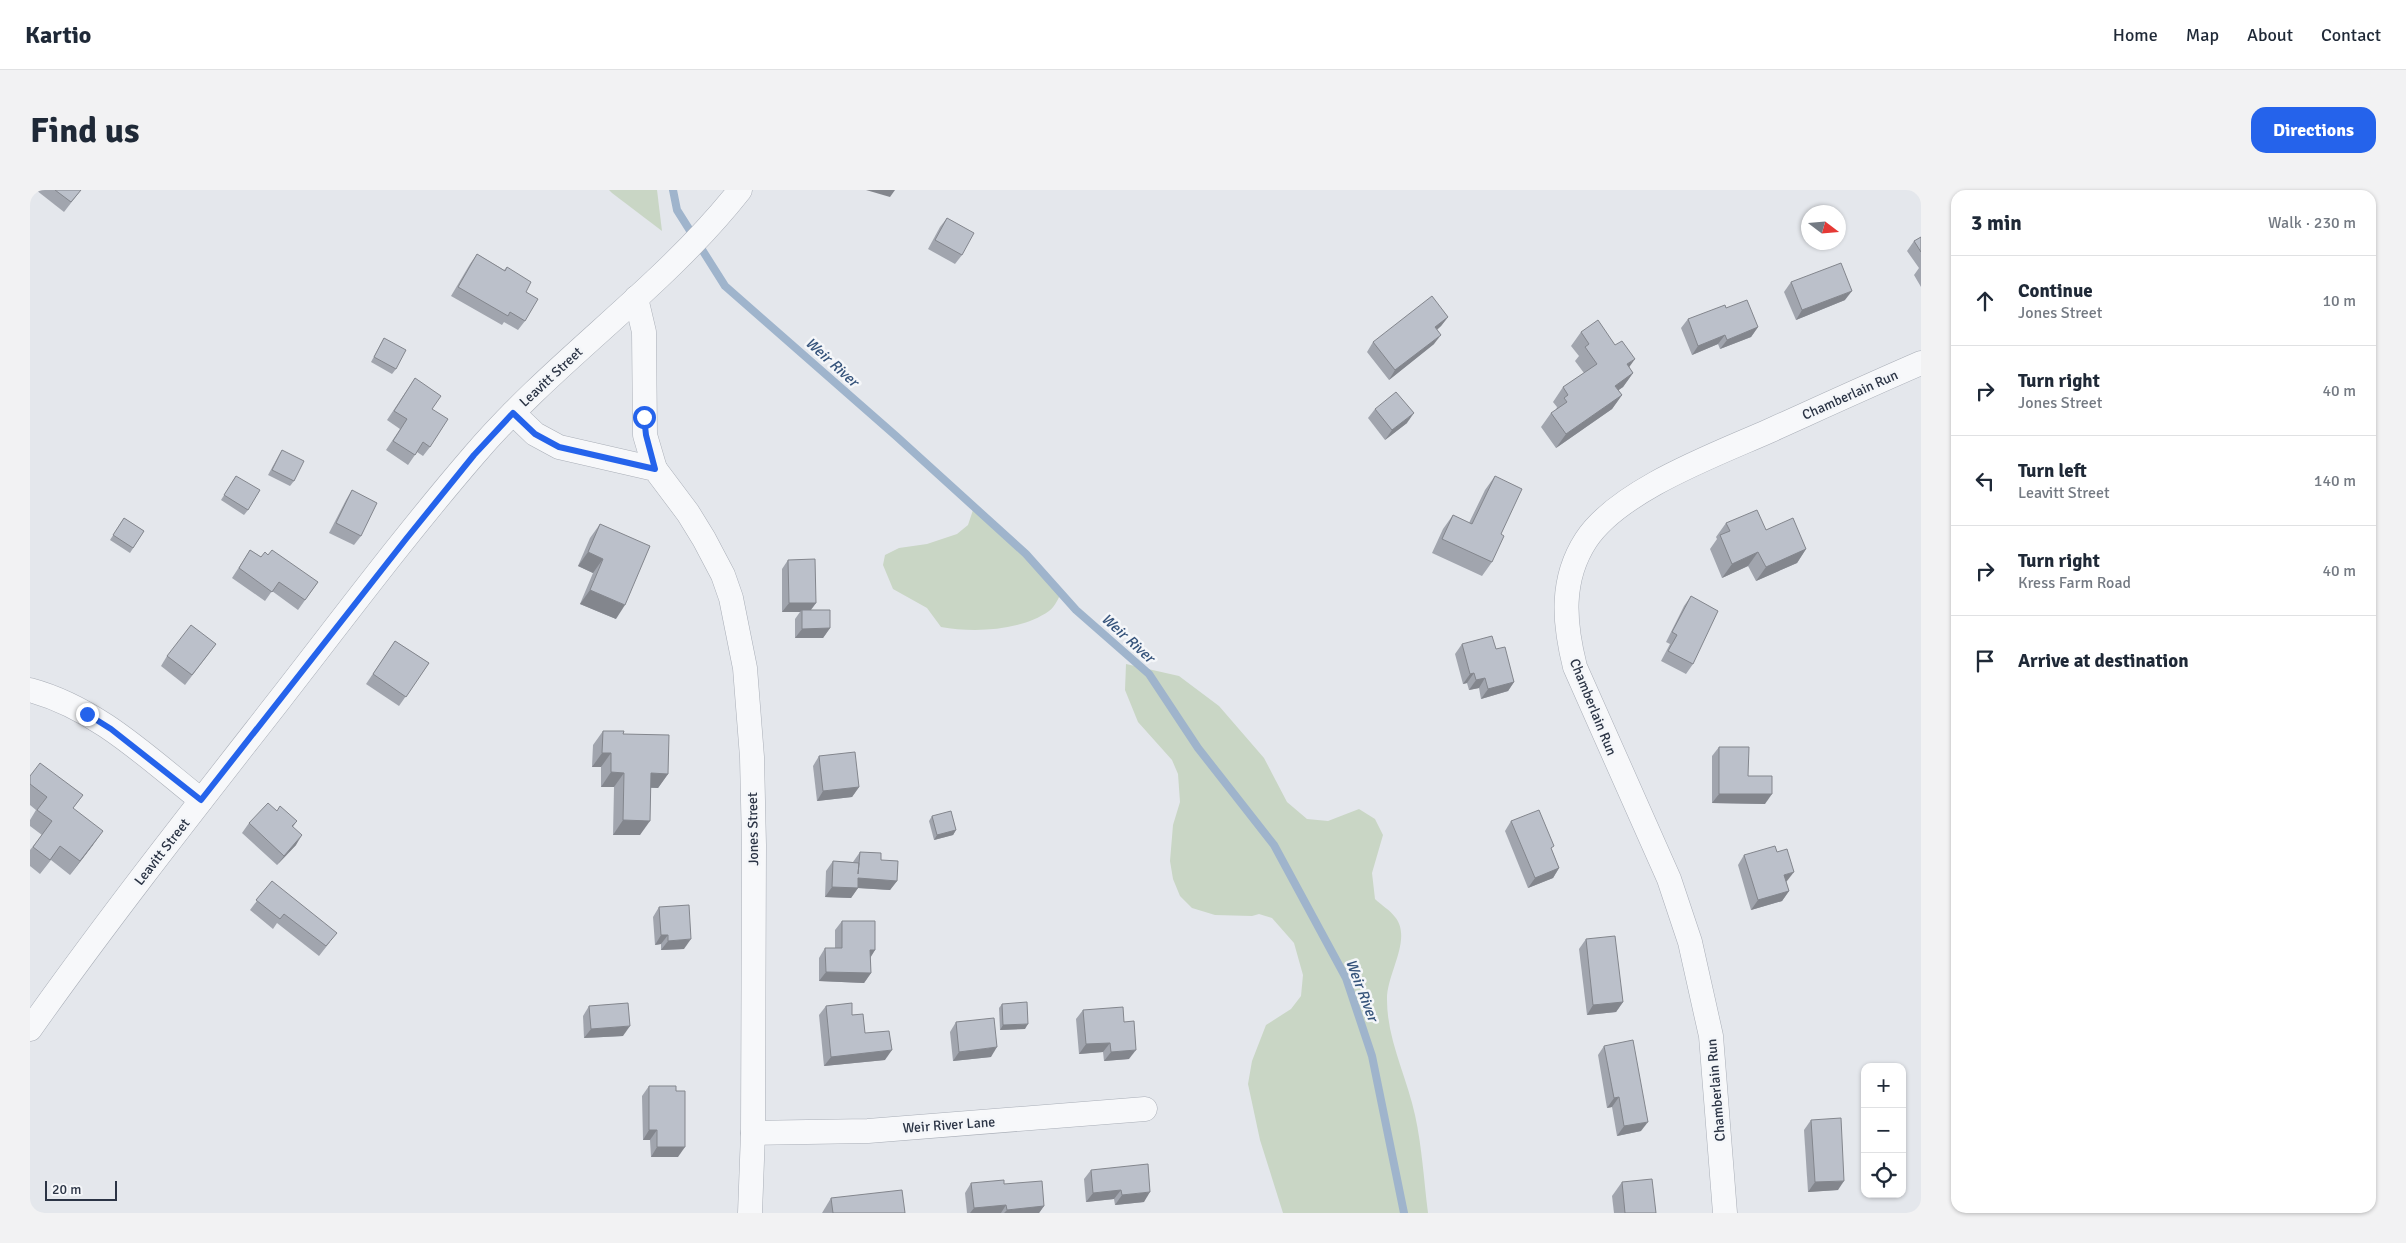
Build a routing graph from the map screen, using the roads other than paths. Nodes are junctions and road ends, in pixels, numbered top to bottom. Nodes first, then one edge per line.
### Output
1 (734, 198) edge
2 (636, 298) junction
3 (1921, 362) edge
4 (513, 413) junction
5 (655, 469) junction
6 (30, 690) edge
7 (201, 800) junction
8 (30, 1028) edge
9 (1145, 1109) dead end
10 (753, 1134) junction
11 (750, 1213) edge
12 (1725, 1213) edge

1 - 2 street, Leavitt Street
2 - 4 street, Leavitt Street
2 - 5 street, Jones Street
3 - 12 street, Chamberlain Run
4 - 5 street
4 - 7 street, Leavitt Street
5 - 10 street, Jones Street
6 - 7 street
7 - 8 street, Leavitt Street
9 - 10 street, Weir River Lane
10 - 11 street, Jones Street

